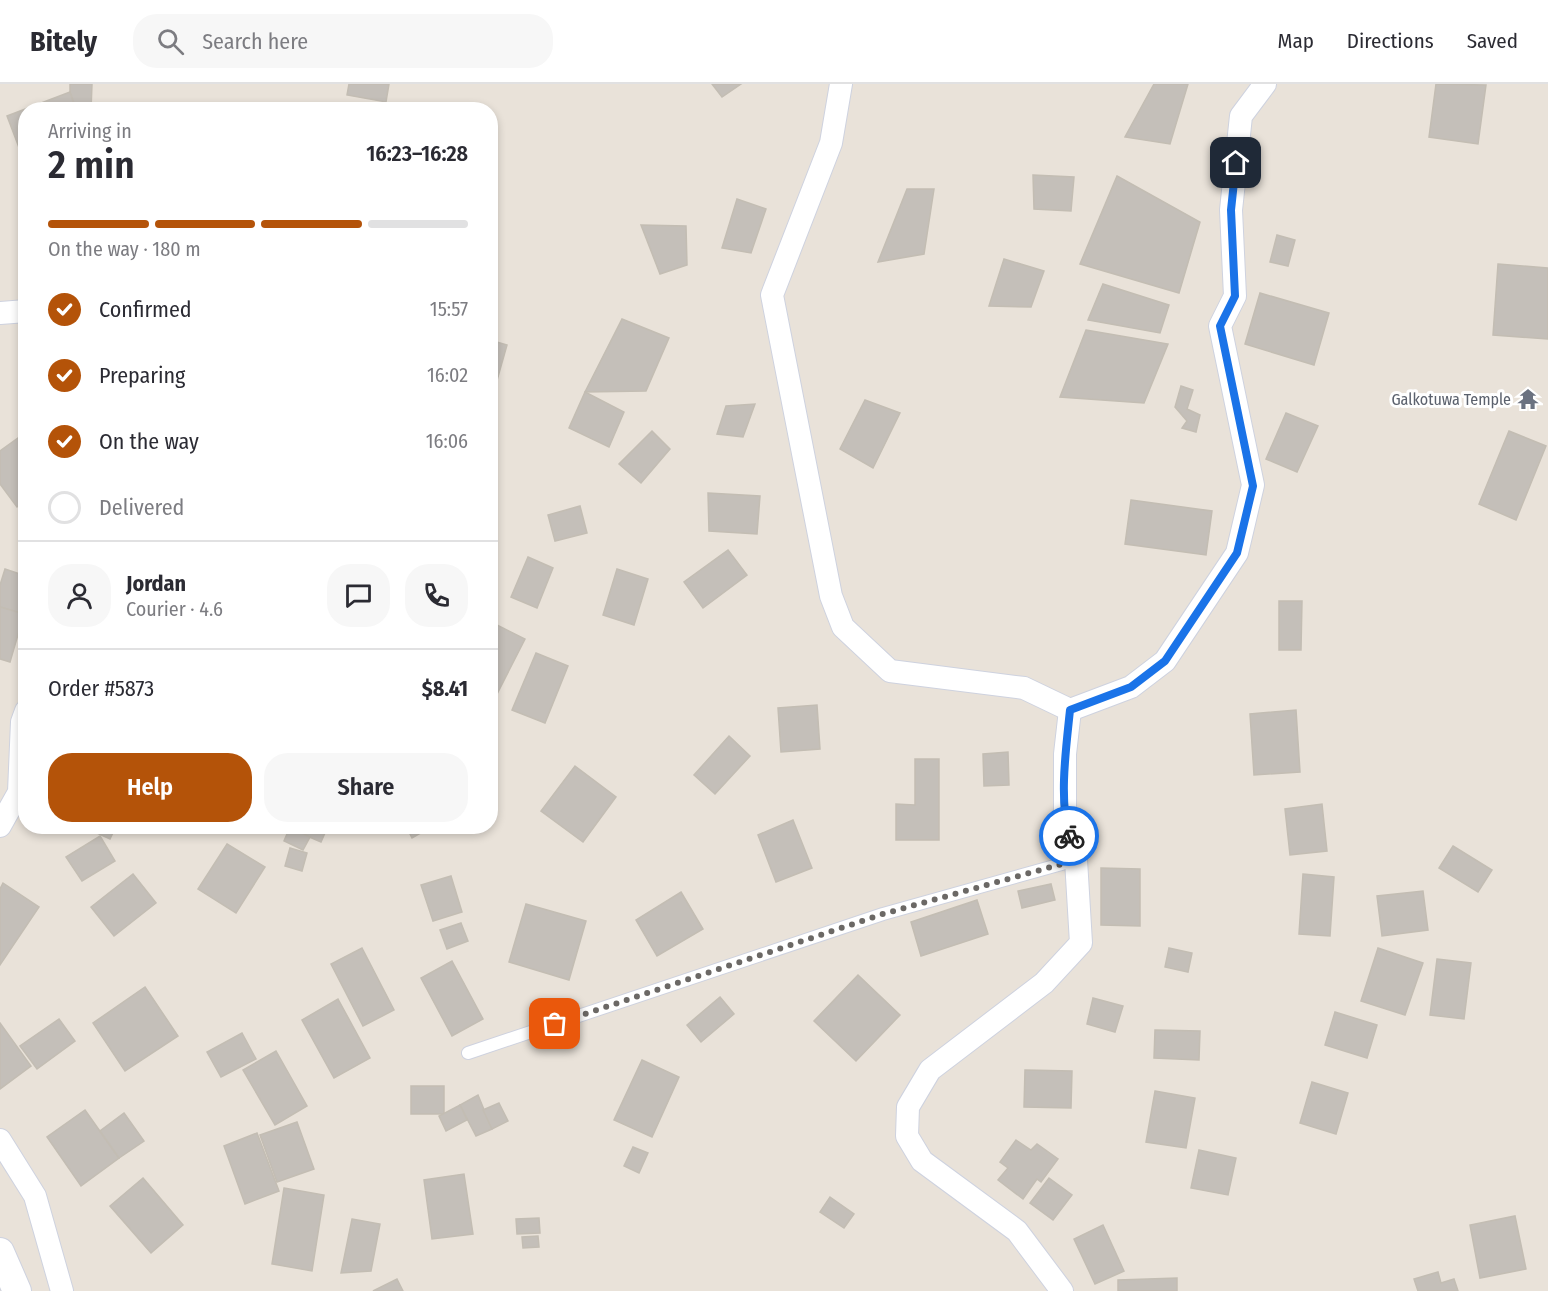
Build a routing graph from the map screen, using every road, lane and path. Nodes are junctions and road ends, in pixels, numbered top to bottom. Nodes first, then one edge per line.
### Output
1 (841, 84) edge
2 (1265, 84) edge
3 (18, 312) edge
4 (0, 313) edge
5 (1070, 710) junction
6 (18, 794) edge
7 (0, 826) edge
8 (1076, 860) junction
9 (468, 1053) dead end
10 (0, 1140) edge
11 (0, 1252) edge
12 (18, 1291) edge
13 (63, 1291) edge
14 (1062, 1291) edge

1 - 5 street
2 - 5 street
3 - 4 street
5 - 8 street
6 - 7 street
8 - 9 lane
8 - 14 street
10 - 13 street
11 - 12 street

